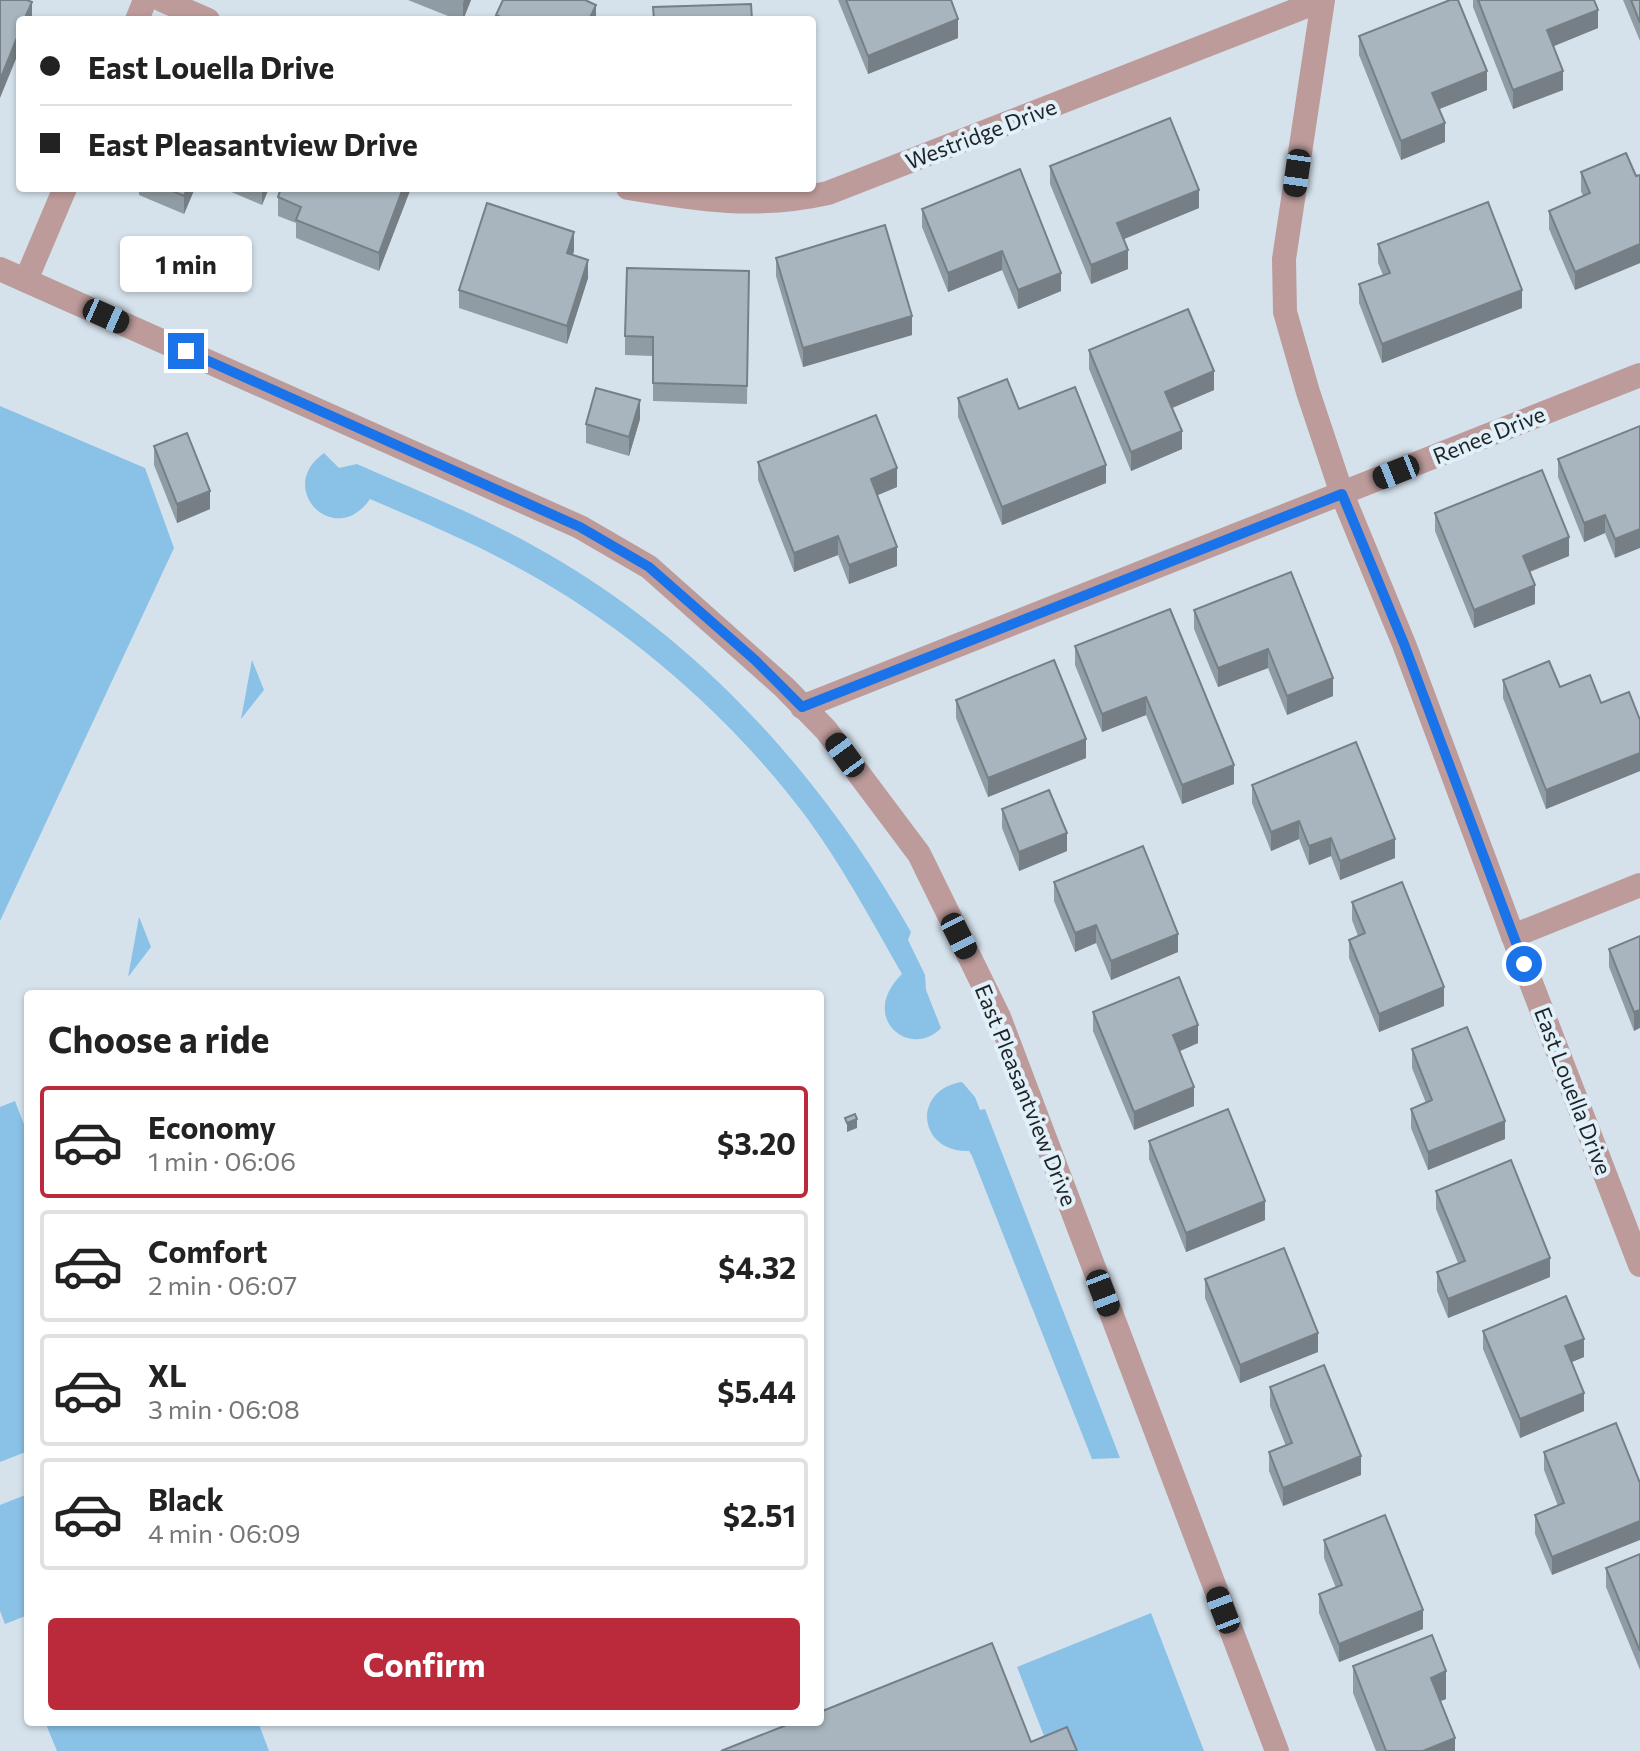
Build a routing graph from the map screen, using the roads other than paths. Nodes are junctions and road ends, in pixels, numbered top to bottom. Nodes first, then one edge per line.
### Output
1 (162, 0) edge
2 (1322, 0) edge
3 (199, 16) edge
4 (63, 192) edge
5 (653, 192) edge
6 (0, 269) edge
7 (26, 280) junction
8 (1640, 375) edge
9 (1342, 494) junction
10 (802, 707) junction
11 (1640, 885) edge
12 (1513, 936) junction
13 (1640, 1265) edge
14 (1277, 1751) edge

1 - 3 street
2 - 5 street, Westridge Drive
2 - 9 street, East Louella Drive
4 - 7 street
6 - 7 street, East Pleasantview Drive
7 - 10 street, East Pleasantview Drive
8 - 9 street, Renee Drive
9 - 10 street, Renee Drive
9 - 12 street, East Louella Drive
10 - 14 street, East Pleasantview Drive
11 - 12 street
12 - 13 street, East Louella Drive

